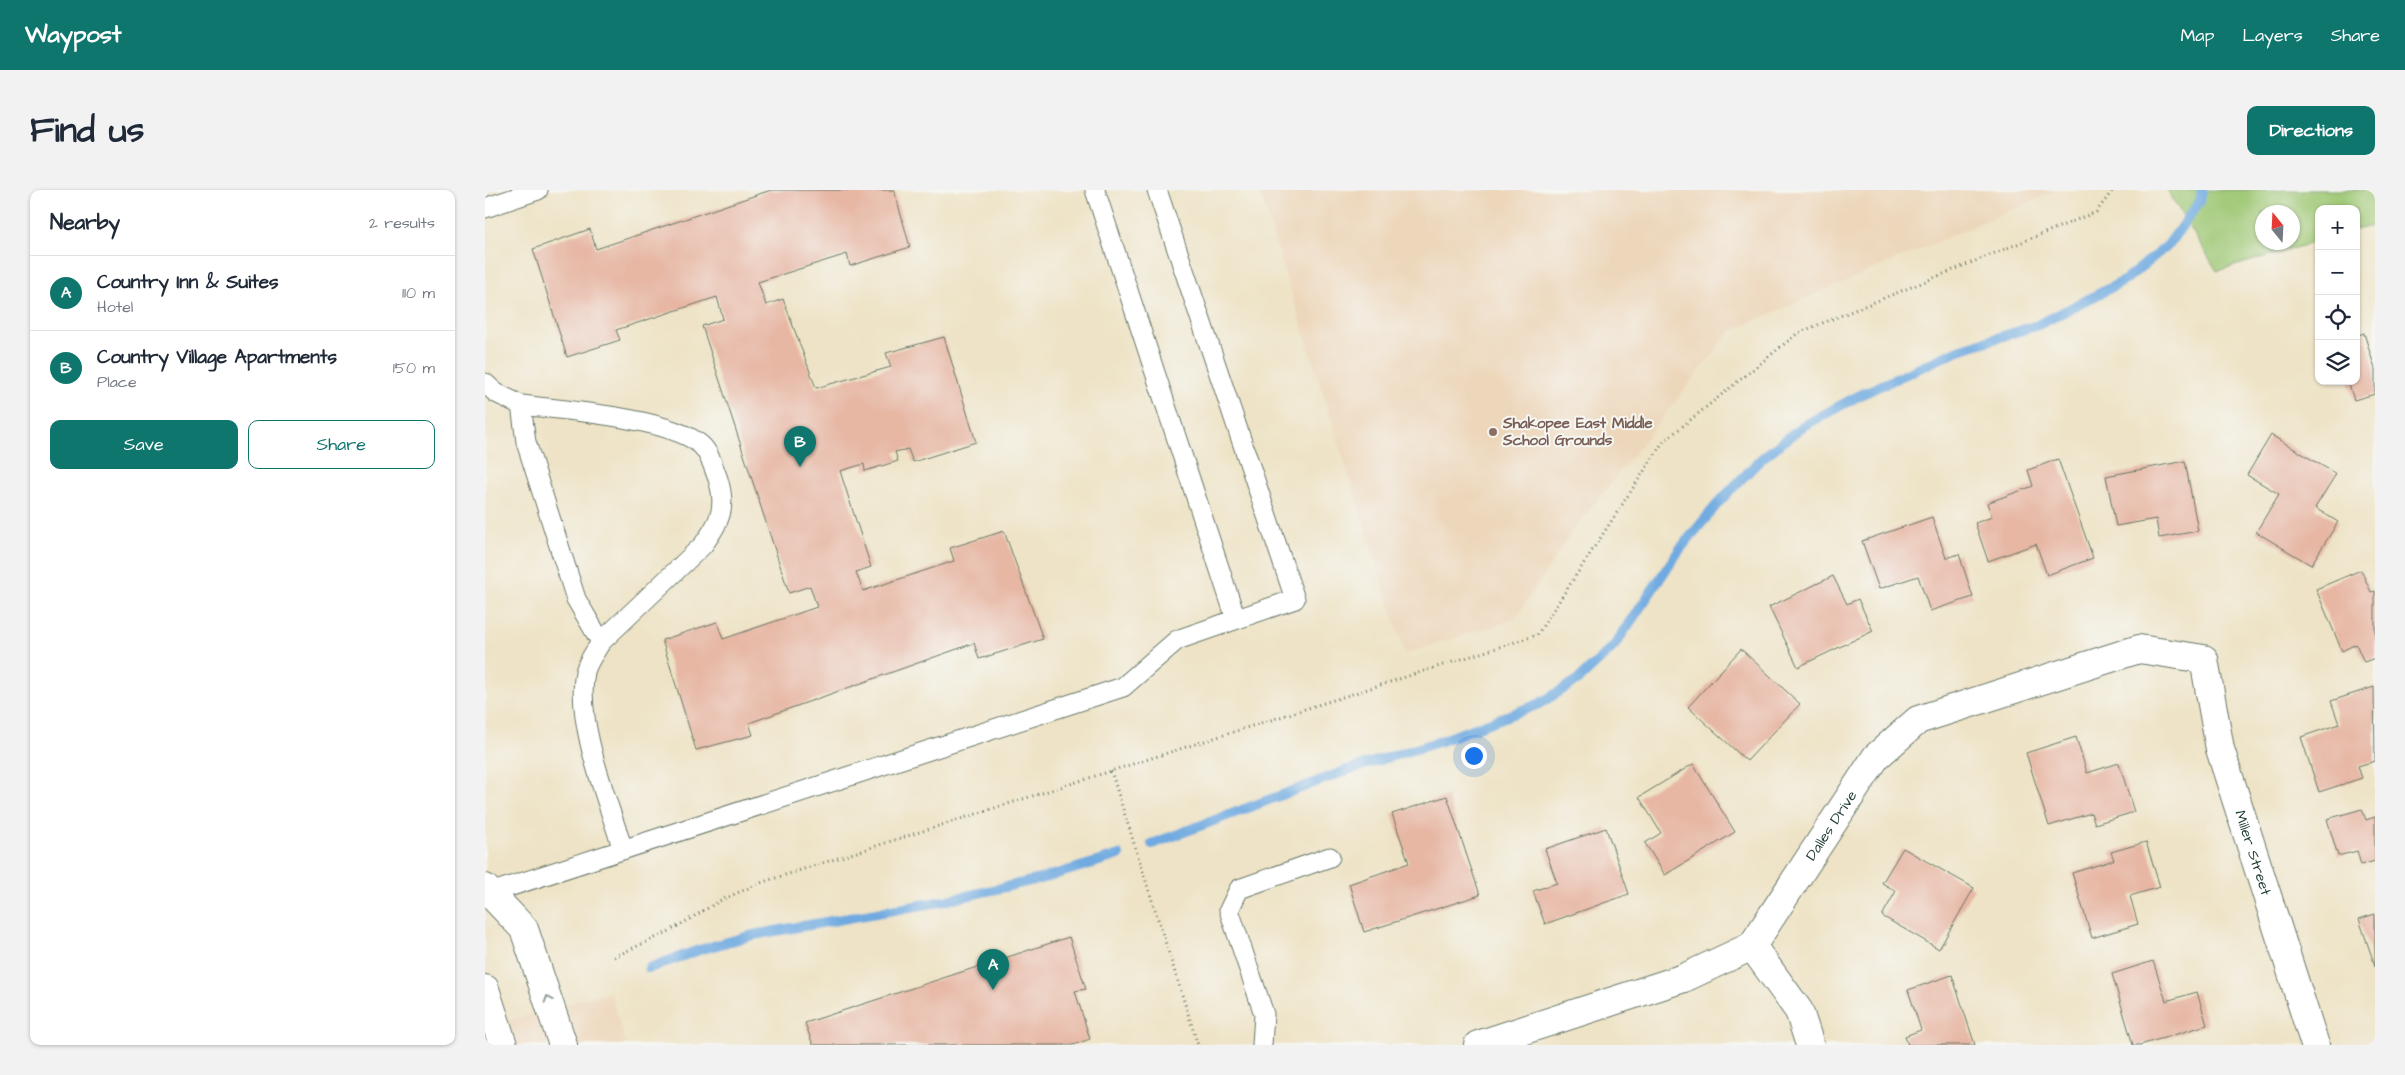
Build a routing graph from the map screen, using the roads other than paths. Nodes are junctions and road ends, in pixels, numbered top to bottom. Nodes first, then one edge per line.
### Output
1 (538, 190) edge
2 (1095, 190) edge
3 (1157, 190) edge
4 (485, 208) edge
5 (485, 383) edge
6 (521, 406) junction
7 (1236, 619) junction
8 (601, 642) junction
9 (2204, 659) joint
10 (623, 850) junction
11 (1330, 857) dead end
12 (487, 890) edge
13 (1752, 946) junction
14 (485, 990) edge
15 (503, 1045) edge
16 (563, 1045) edge
17 (1262, 1045) edge
18 (1478, 1045) edge
19 (1810, 1045) edge
20 (2315, 1045) edge

1 - 4 lane
2 - 7 lane
3 - 7 lane
5 - 6 lane
6 - 8 lane
6 - 8 lane
7 - 10 lane
8 - 10 lane
9 - 13 street, Dalles Drive
9 - 20 street, Miller Street
10 - 12 lane
11 - 17 lane
16 -> 12 street
13 - 18 street
13 - 19 street
14 - 15 street

